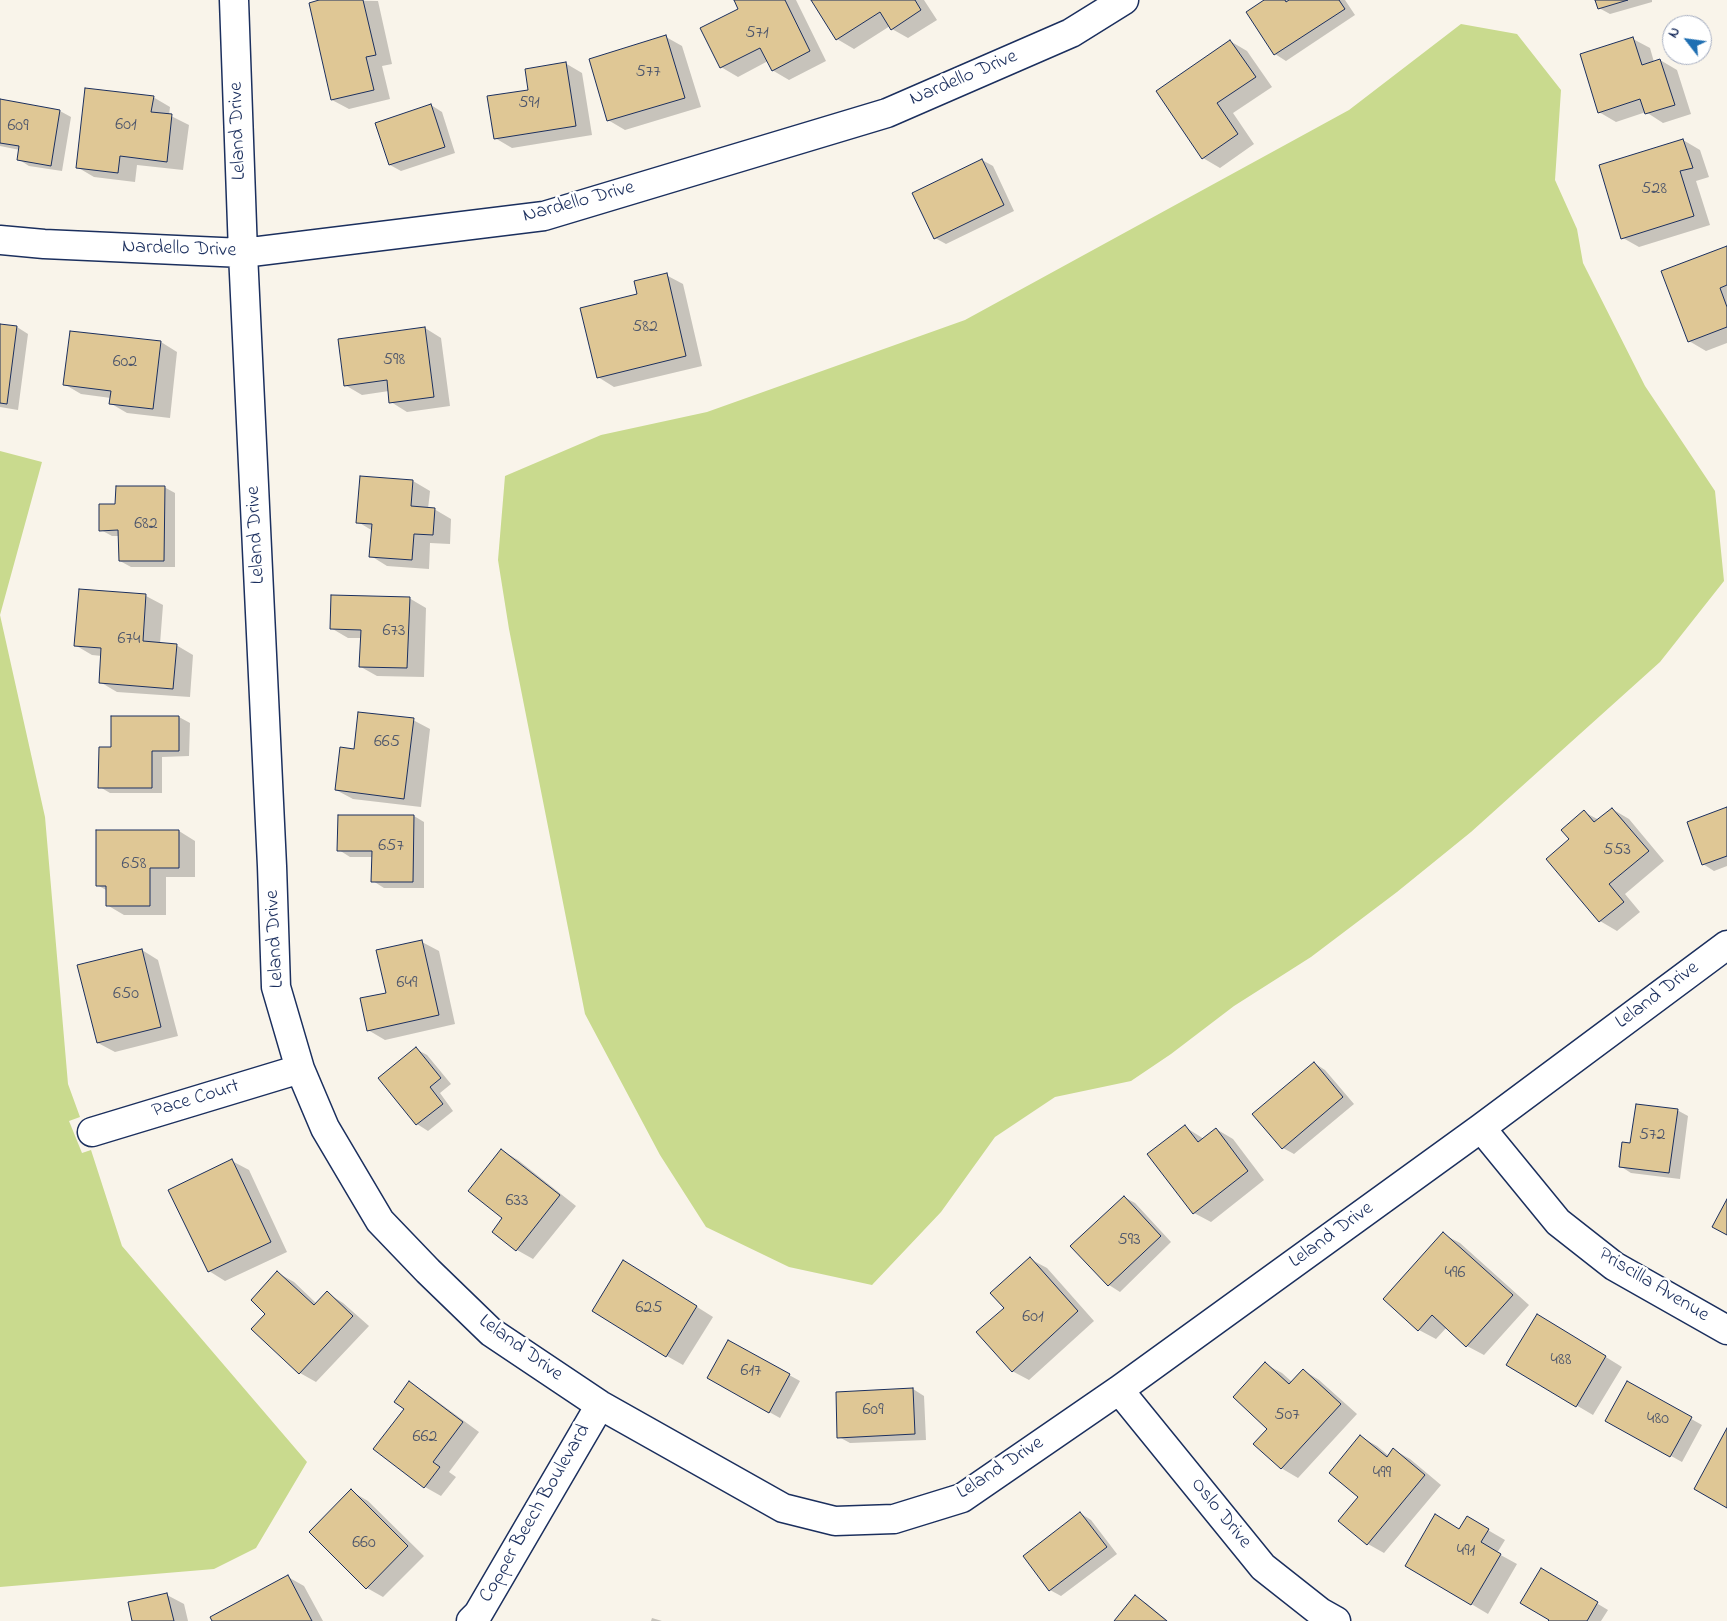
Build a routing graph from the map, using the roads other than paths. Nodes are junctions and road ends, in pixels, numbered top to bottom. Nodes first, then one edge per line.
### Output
1 (234, 0) edge
2 (1124, 0) edge
3 (0, 240) edge
4 (243, 253) junction
5 (1727, 945) edge
6 (300, 1069) junction
7 (1482, 1128) junction
8 (92, 1132) dead end
9 (1727, 1330) edge
10 (1119, 1390) junction
11 (600, 1405) junction
12 (472, 1621) edge
13 (1336, 1621) edge

1 - 4 street, Leland Drive
2 - 4 street, Nardello Drive
3 - 4 street, Nardello Drive
4 - 6 street, Leland Drive
5 - 7 street, Leland Drive
6 - 8 street, Pace Court
6 - 11 street, Leland Drive
7 - 9 street, Priscilla Avenue
7 - 10 street, Leland Drive
10 - 11 street, Leland Drive
10 - 13 street, Oslo Drive
11 - 12 street, Copper Beech Boulevard

